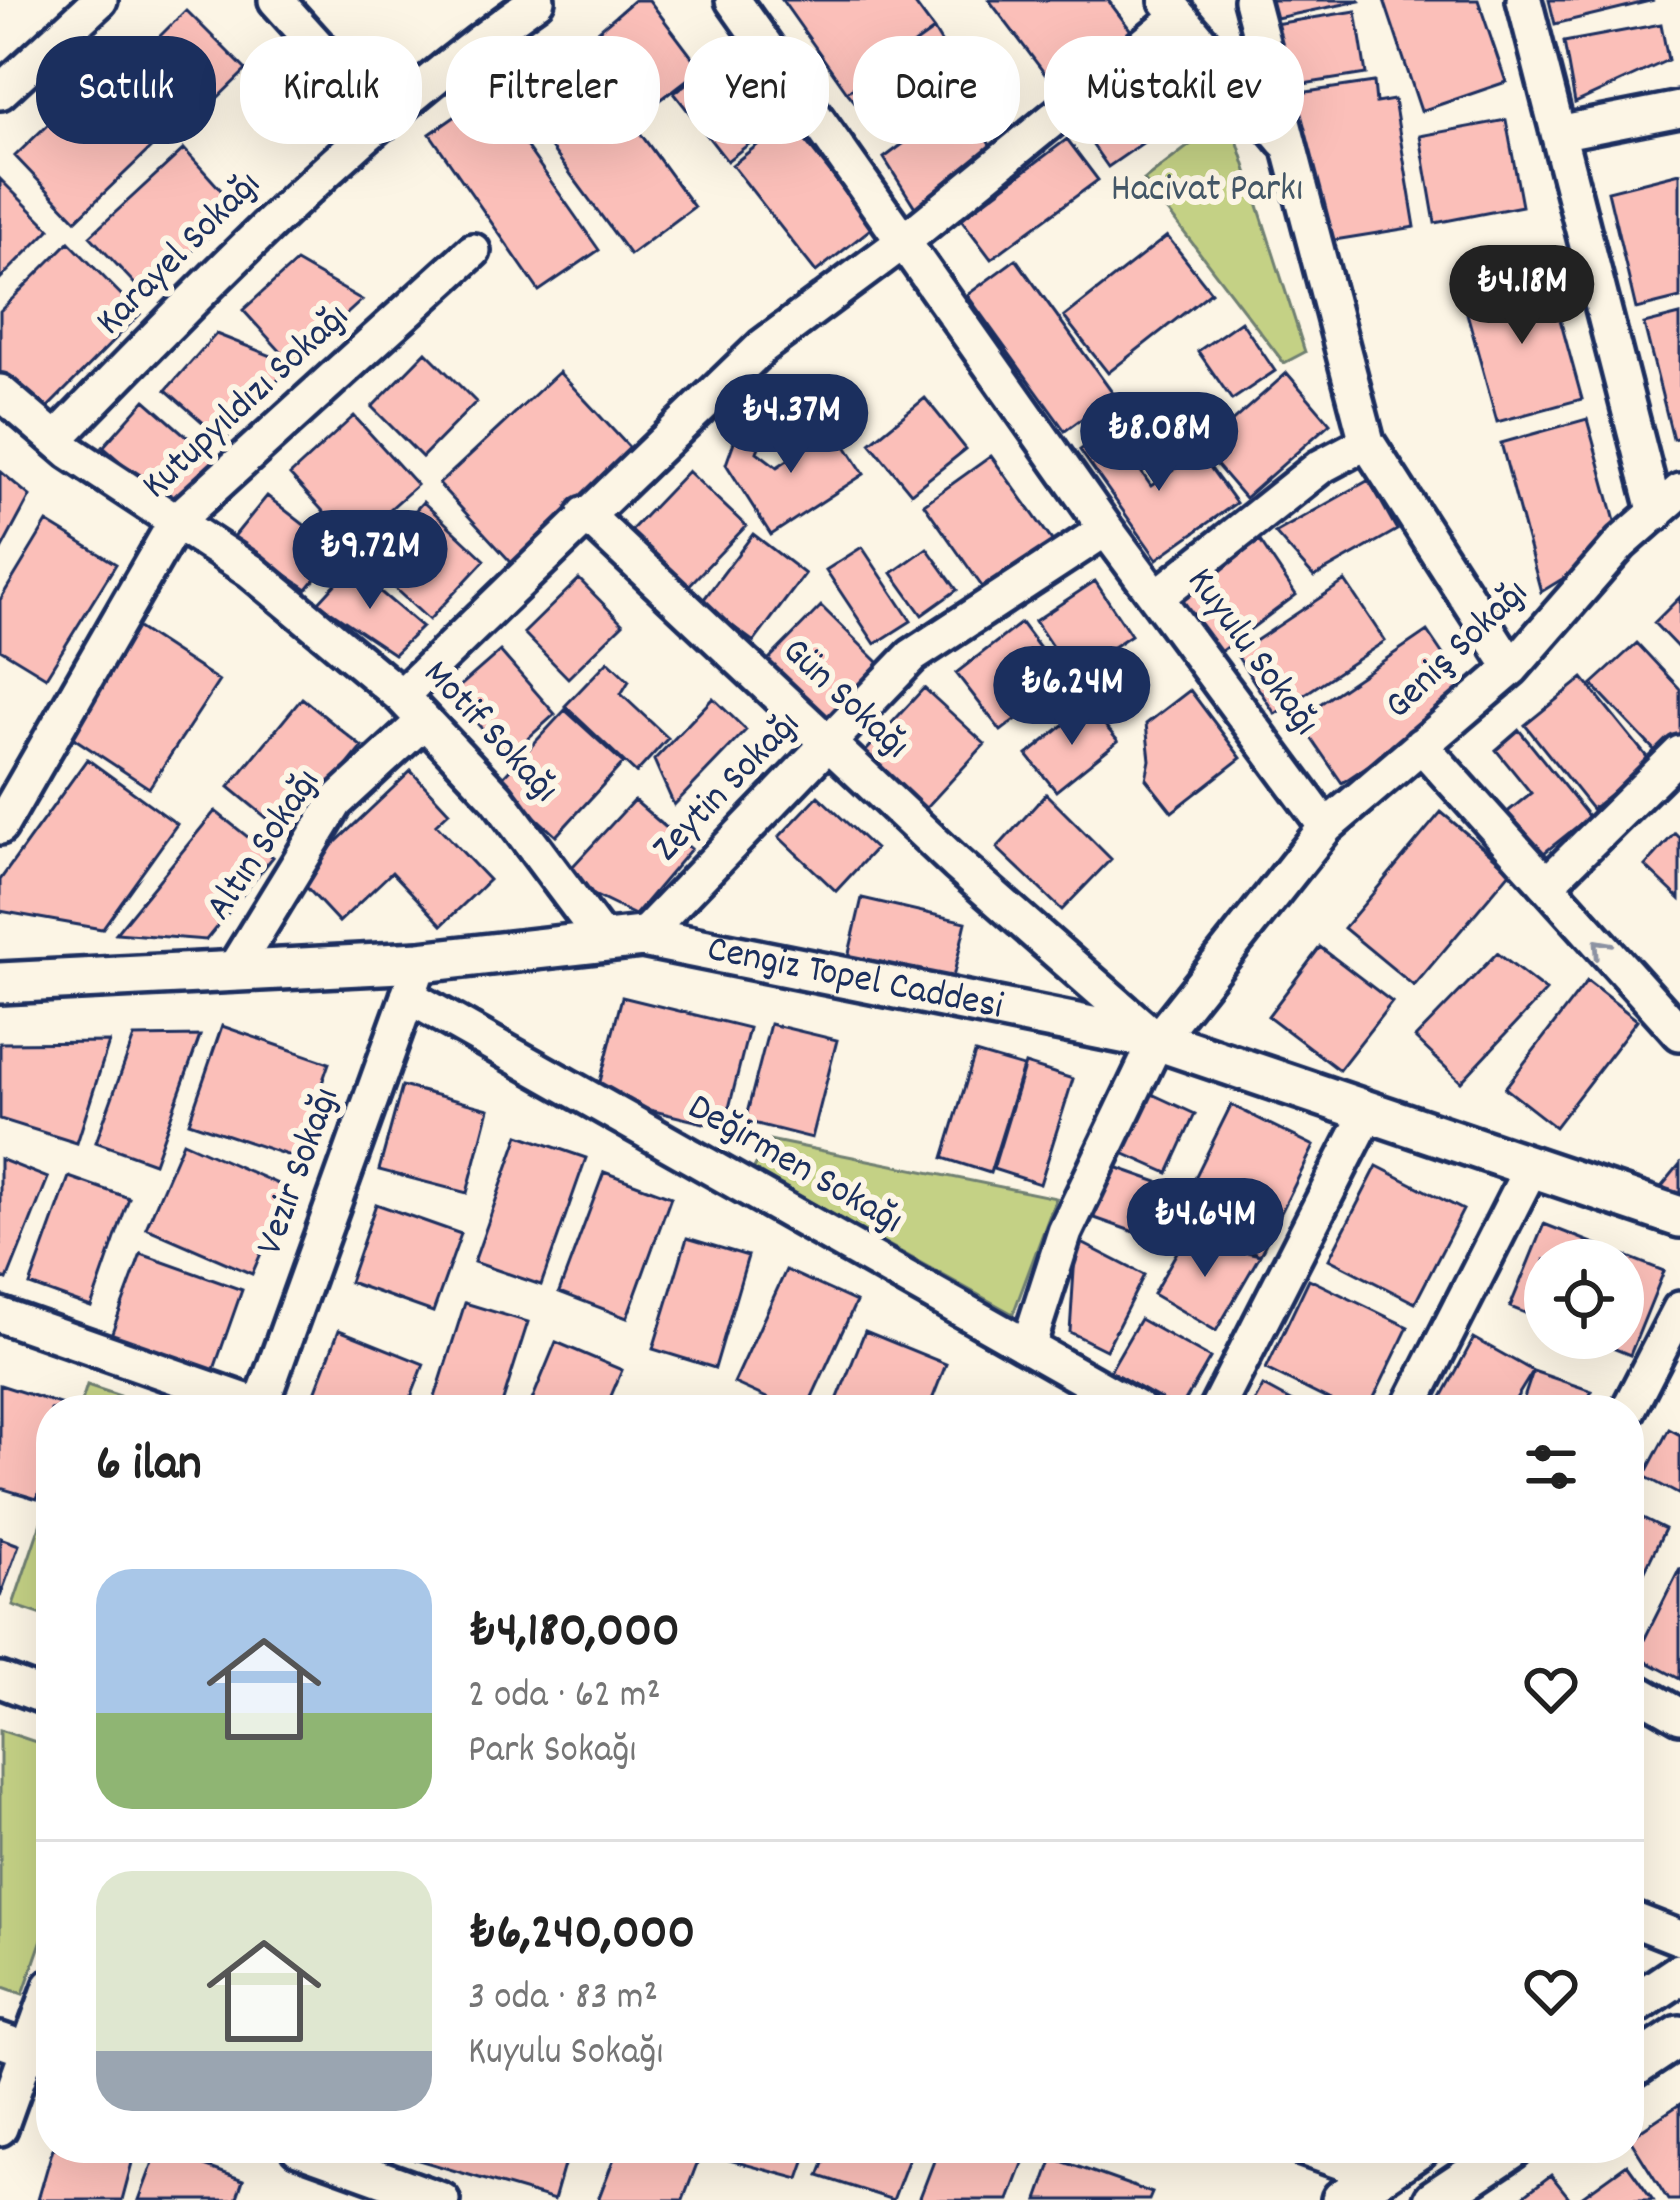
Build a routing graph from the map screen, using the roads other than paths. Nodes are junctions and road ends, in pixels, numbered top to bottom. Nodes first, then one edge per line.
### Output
1 (100, 0) edge
2 (276, 0) edge
3 (537, 0) edge
4 (733, 0) edge
5 (1252, 0) edge
6 (1524, 0) edge
7 (1172, 8) edge
8 (309, 36) edge
9 (422, 89) edge
10 (0, 92) edge
11 (1680, 110) edge
12 (1558, 134) junction
13 (359, 144) edge
14 (1290, 148) junction
15 (904, 241) junction
16 (473, 251) dead end
17 (0, 392) edge
18 (56, 439) junction
19 (1367, 442) junction
20 (1668, 502) edge
21 (585, 514) junction
22 (176, 521) junction
23 (1106, 529) junction
24 (1158, 596) junction
25 (1512, 668) junction
26 (413, 708) junction
27 (830, 744) junction
28 (1421, 746) junction
29 (1680, 753) edge
30 (0, 827) edge
31 (1325, 827) junction
32 (1546, 884) junction
33 (623, 939) junction
34 (232, 972) junction
35 (414, 979) junction
36 (0, 982) edge
37 (1680, 1033) edge
38 (1157, 1040) junction
39 (1368, 1112) junction
40 (1532, 1166) junction
41 (1680, 1217) edge
42 (1680, 1309) edge
43 (0, 1315) edge
44 (1028, 1347) junction
45 (224, 1395) edge
46 (268, 1395) edge
47 (1088, 1395) edge
48 (1224, 1395) edge
49 (1416, 1395) edge
50 (1636, 1395) edge
51 (0, 1680) edge
52 (36, 1693) edge
53 (1644, 1696) edge
54 (1680, 1716) edge
55 (1644, 1924) edge
56 (1680, 1938) edge
57 (1680, 1974) edge
58 (1644, 1998) edge
59 (1680, 2036) edge
60 (26, 2049) edge
61 (1644, 2060) edge
62 (0, 2128) edge
63 (340, 2163) edge
64 (1344, 2163) edge
65 (1396, 2163) edge
66 (1490, 2163) edge
67 (1378, 2175) junction
68 (442, 2200) edge
69 (1342, 2200) edge
70 (1434, 2200) edge

1 - 10 street
2 - 8 street
3 - 9 street, Karayel Sokağı
4 - 15 street, Kuyulu Sokağı
5 - 14 street
6 - 12 street
7 - 14 street
7 - 15 street, Altın Sokağı
11 - 12 street
12 - 20 street
13 - 18 street, Karayel Sokağı
14 - 19 street
15 - 21 street, Altın Sokağı
15 - 23 street, Kuyulu Sokağı
16 - 22 street, Kutupyıldızı Sokağı
17 - 18 street, Motif Sokağı
18 - 22 street, Motif Sokağı
19 - 24 street
19 - 25 street
20 - 25 street, Geniş Sokağı
21 - 26 street, Altın Sokağı
21 - 27 street, Gün Sokağı
22 - 26 street, Motif Sokağı
22 - 30 street, Kutupyıldızı Sokağı
23 - 24 street, Kuyulu Sokağı
23 - 27 street, Zeytin Sokağı
24 - 31 street, Kuyulu Sokağı
25 - 28 street, Geniş Sokağı
26 - 33 street, Motif Sokağı
26 - 34 street, Altın Sokağı
27 - 33 street, Zeytin Sokağı
27 - 38 street, Gün Sokağı
28 - 31 street, Geniş Sokağı
28 - 32 street
29 - 32 street
31 - 38 street, Geniş Sokağı
37 -> 32 street
33 - 35 street, Cengiz Topel Caddesi
33 - 38 street, Cengiz Topel Caddesi
34 - 35 street, Cengiz Topel Caddesi
34 - 36 street, Cengiz Topel Caddesi
35 - 44 street, Değirmen Sokağı
35 - 46 street, Vezir Sokağı
38 - 39 street, Cengiz Topel Caddesi
38 - 44 street, Geniş Sokağı
39 - 40 street, Cengiz Topel Caddesi
39 - 48 street
40 - 41 street, Cengiz Topel Caddesi
40 - 49 street
42 - 50 street
43 - 45 street
44 - 47 street, Değirmen Sokağı
51 - 52 street
53 - 54 street
55 - 56 street
57 - 58 street
59 - 61 street
60 - 62 street
63 - 68 street
64 - 67 street
65 - 67 street
66 - 70 street
67 - 69 street

